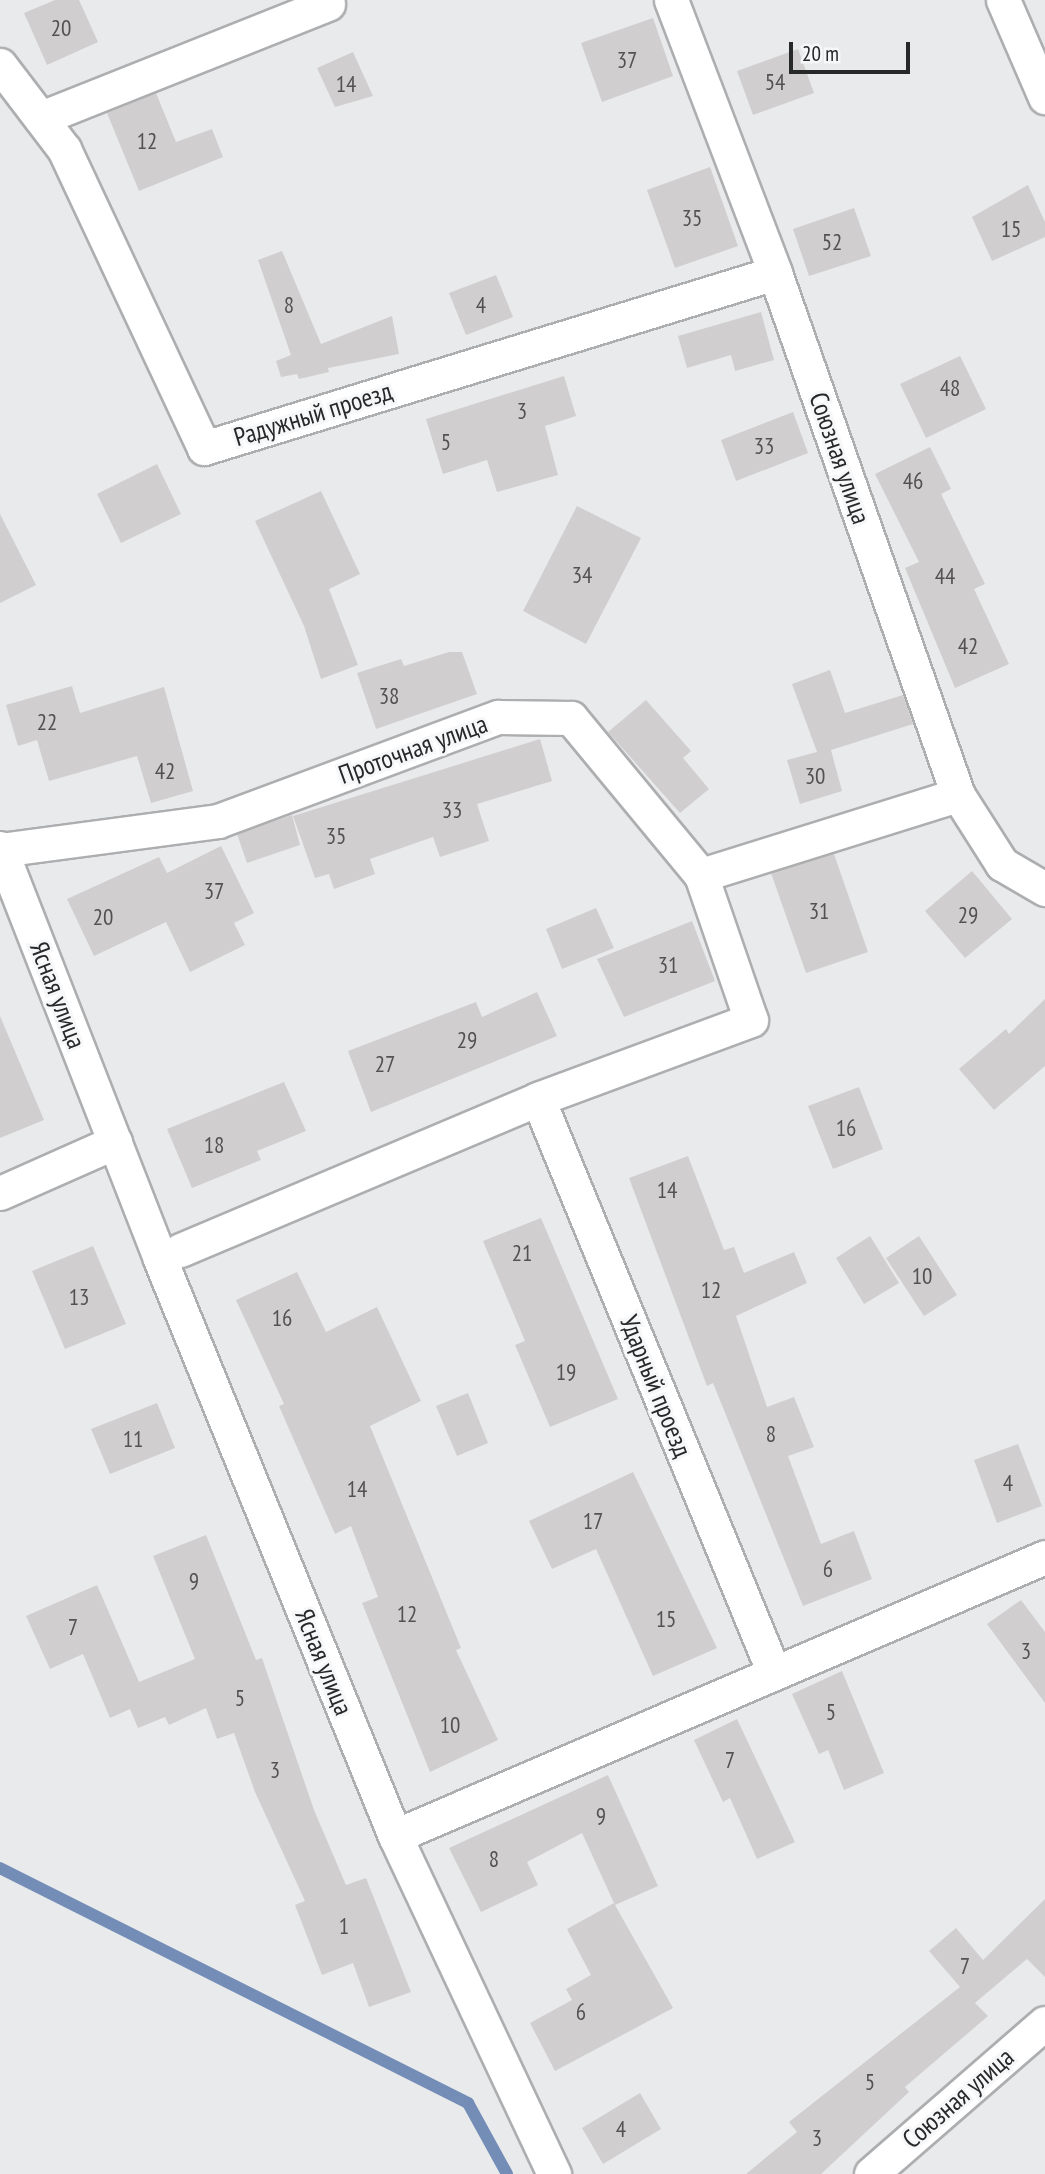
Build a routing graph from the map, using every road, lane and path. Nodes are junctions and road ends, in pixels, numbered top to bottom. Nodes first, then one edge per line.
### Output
1 (671, 0) edge
2 (1003, 0) edge
3 (328, 4) dead end
4 (0, 65) edge
5 (1045, 97) edge
6 (41, 118) junction
7 (775, 272) junction
8 (958, 794) junction
9 (1, 849) edge
10 (701, 875) junction
11 (1045, 890) edge
12 (538, 1099) junction
13 (115, 1142) junction
14 (0, 1193) edge
15 (181, 1250) dead end
16 (1045, 1557) edge
17 (775, 1673) junction
18 (395, 1836) junction
19 (1045, 2023) edge
20 (554, 2174) edge
21 (871, 2174) edge

1 - 7 street, Союзная улица
2 - 5 street
3 - 6 street
4 - 6 street, Радужный проезд
6 - 7 street, Радужный проезд
7 - 8 street, Союзная улица
8 - 10 street
8 - 11 street, Союзная улица
9 - 10 street, Проточная улица
9 - 13 street, Ясная улица
10 - 12 street
12 - 15 street
12 - 17 street, Ударный проезд
13 - 14 street
13 - 18 street, Ясная улица
16 - 17 street
17 - 18 street
18 - 20 street, Ясная улица
19 - 21 street, Союзная улица

